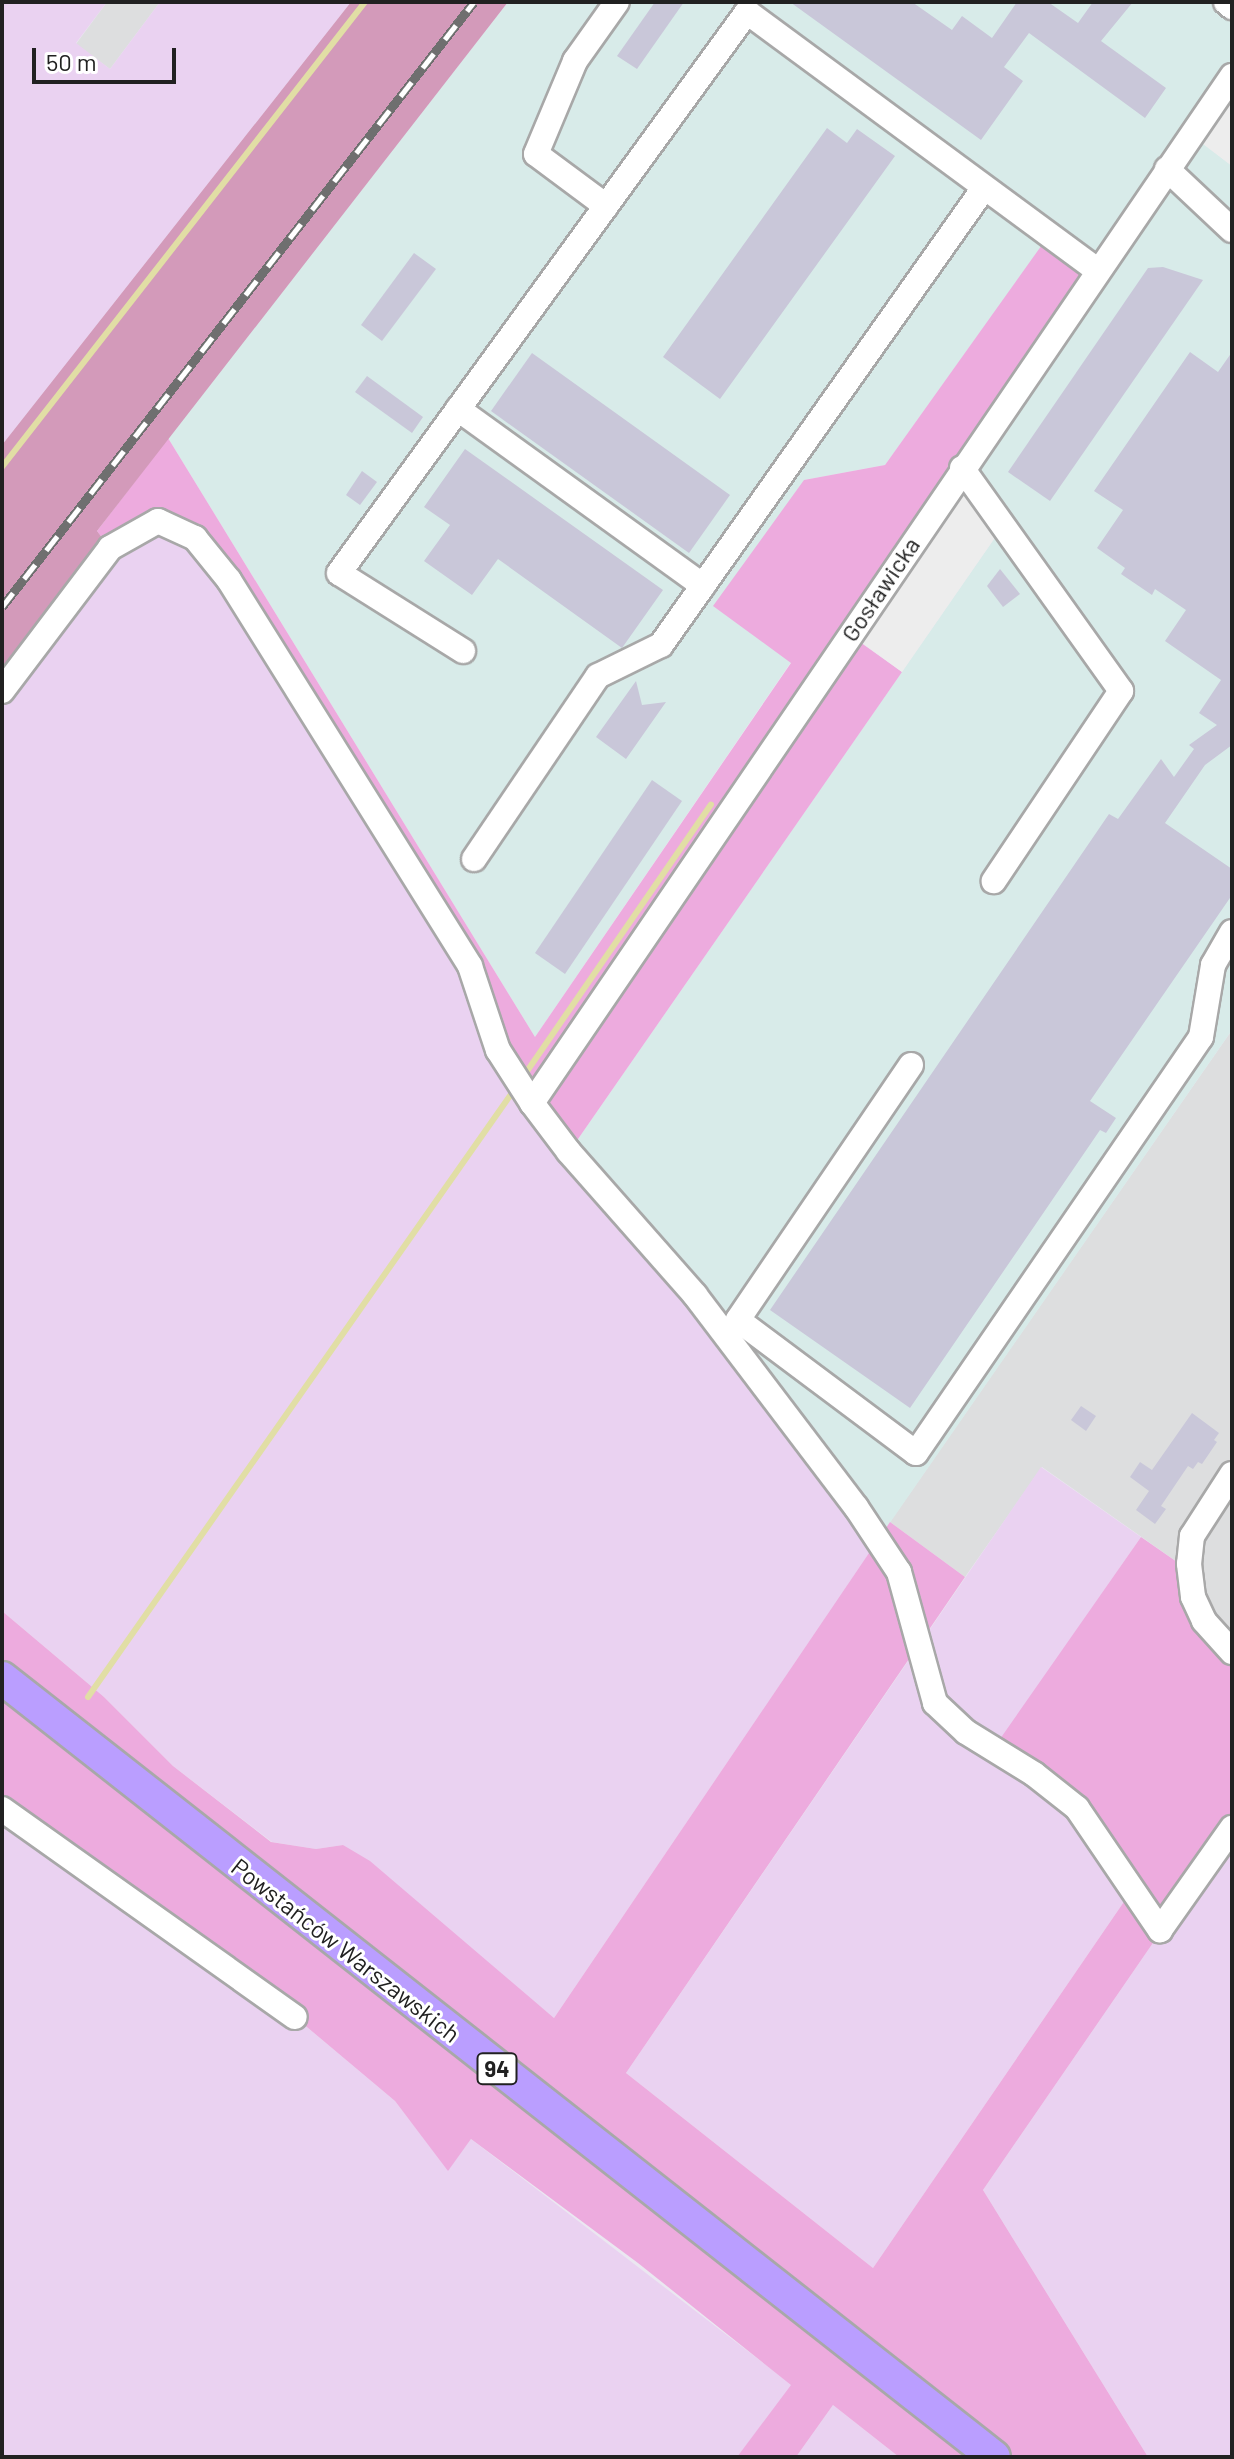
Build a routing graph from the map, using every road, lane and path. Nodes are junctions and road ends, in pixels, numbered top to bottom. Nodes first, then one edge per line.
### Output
1 (617, 2) edge
2 (1226, 2) edge
3 (741, 5) edge
4 (1232, 7) edge
5 (1232, 76) edge
6 (1167, 169) junction
7 (984, 188) junction
8 (606, 206) junction
9 (1232, 230) edge
10 (1097, 270) junction
11 (458, 409) junction
12 (962, 468) junction
13 (703, 586) junction
14 (463, 651) dead end
15 (2, 691) edge
16 (474, 859) dead end
17 (994, 881) dead end
18 (1232, 932) edge
19 (911, 1065) dead end
20 (532, 1103) junction
21 (1232, 1474) edge
22 (1232, 1652) edge
23 (2, 1678) edge
24 (2, 1809) edge
25 (1232, 1828) edge
26 (295, 2017) dead end
27 (994, 2457) edge

1 - 8 street
2 - 4 street
3 - 7 street
3 - 8 street
5 - 6 street, Gosławicka
6 - 9 street
6 - 10 street, Gosławicka
7 - 10 street
7 - 13 street
8 - 11 street
10 - 12 street, Gosławicka
11 - 13 street
11 - 14 street
12 - 17 street
12 - 20 street, Gosławicka
13 - 16 street
15 - 20 street
18 - 19 street
20 - 25 street
21 - 22 street
23 - 27 main road, Powstańców Warszawskich / 94
24 - 26 street

